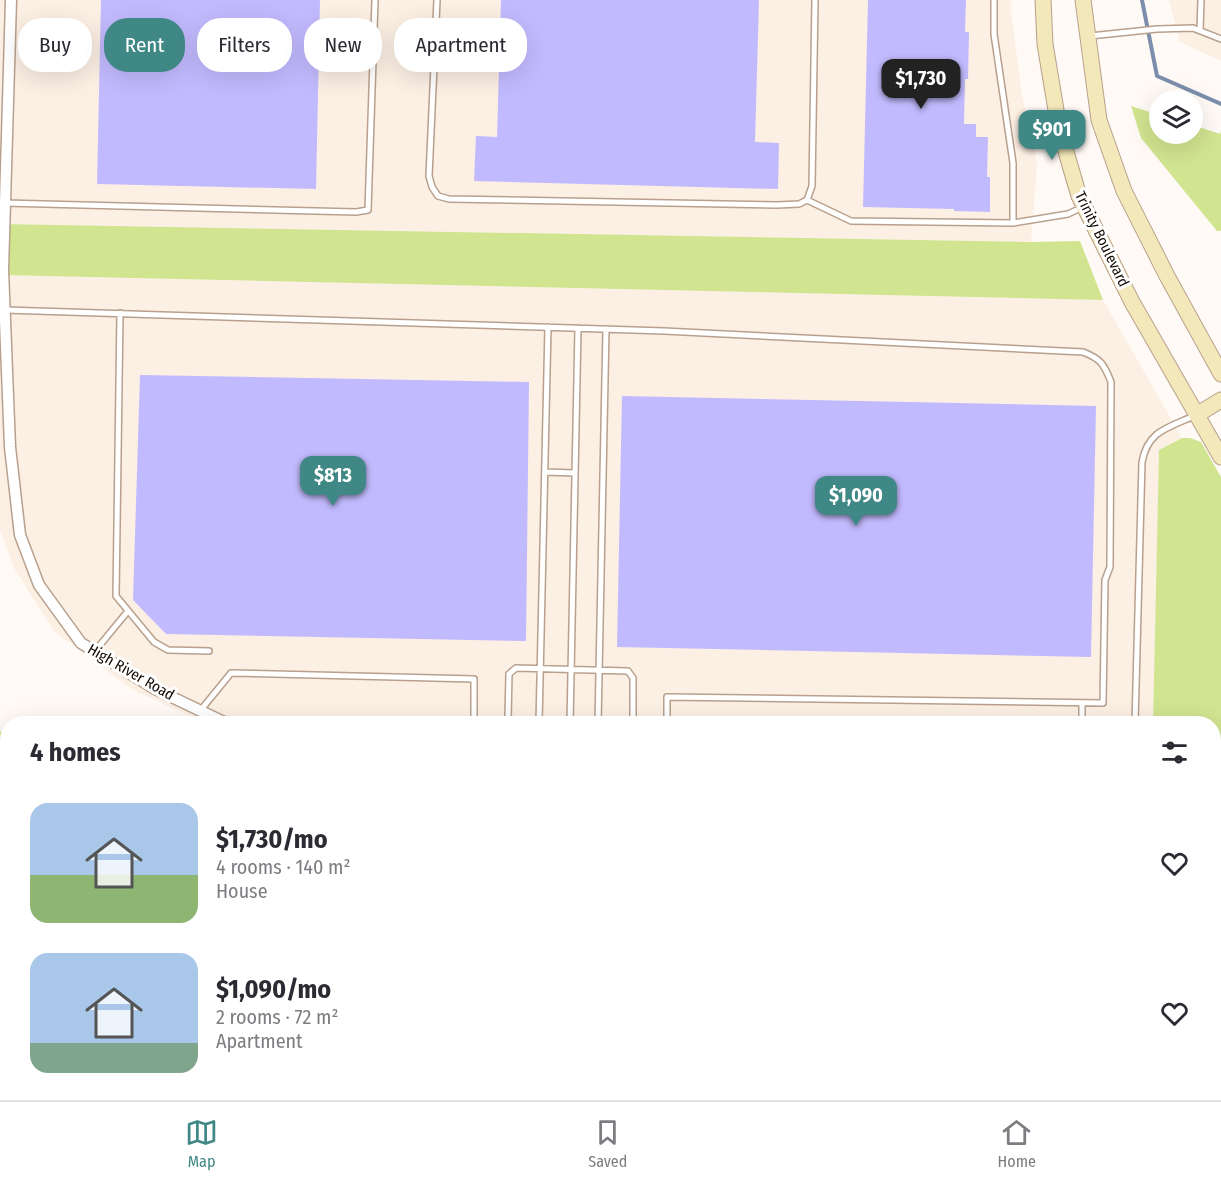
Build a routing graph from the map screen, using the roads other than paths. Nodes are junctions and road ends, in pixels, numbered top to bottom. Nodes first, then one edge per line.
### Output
1 (11, 0) edge
2 (375, 0) edge
3 (437, 0) edge
4 (815, 0) edge
5 (994, 0) edge
6 (1043, 0) edge
7 (1083, 0) edge
8 (1201, 0) edge
9 (1200, 31) junction
10 (1087, 36) junction
11 (1221, 39) edge
12 (807, 200) junction
13 (5, 203) junction
14 (1084, 206) junction
15 (1013, 223) junction
16 (3, 305) edge
17 (120, 313) junction
18 (548, 327) junction
19 (578, 328) junction
20 (606, 329) junction
21 (1221, 374) edge
22 (1221, 400) edge
23 (1198, 414) junction
24 (4, 422) edge
25 (1221, 457) edge
26 (545, 472) junction
27 (575, 473) junction
28 (128, 610) junction
29 (94, 651) junction
30 (208, 651) dead end
31 (540, 669) junction
32 (571, 670) junction
33 (599, 670) junction
34 (1082, 703) junction
35 (200, 711) junction
36 (211, 716) edge
37 (474, 716) edge
38 (508, 716) edge
39 (539, 716) edge
40 (570, 716) edge
41 (598, 716) edge
42 (633, 716) edge
43 (667, 716) edge
44 (1082, 716) edge
45 (1135, 716) edge

1 - 13 street, High River Road
2 - 13 lane
3 - 12 lane
4 - 12 lane
5 - 15 lane
6 - 14 main road, Trinity Boulevard
7 - 10 main road
8 - 9 lane
9 - 10 lane
9 - 11 lane
10 - 21 main road
12 - 15 lane
13 - 16 street, High River Road
14 - 15 lane
14 - 23 main road, Trinity Boulevard
16 - 17 lane
16 - 24 street, High River Road
17 - 18 lane
17 - 28 lane
18 - 19 lane
18 - 26 lane
19 - 20 lane
19 - 27 lane
20 - 33 lane
20 - 34 lane
22 - 23 main road
23 - 25 main road, Trinity Boulevard
23 - 45 lane
24 - 29 street, High River Road
26 - 27 lane
26 - 31 lane
27 - 32 lane
28 - 29 lane
28 - 30 lane
29 - 35 street, High River Road
31 - 32 lane
31 - 38 lane
31 - 39 lane
32 - 33 lane
32 - 40 lane
33 - 41 lane
33 - 42 lane
34 - 43 lane
34 - 44 lane
35 - 36 street, High River Road
35 - 37 lane

